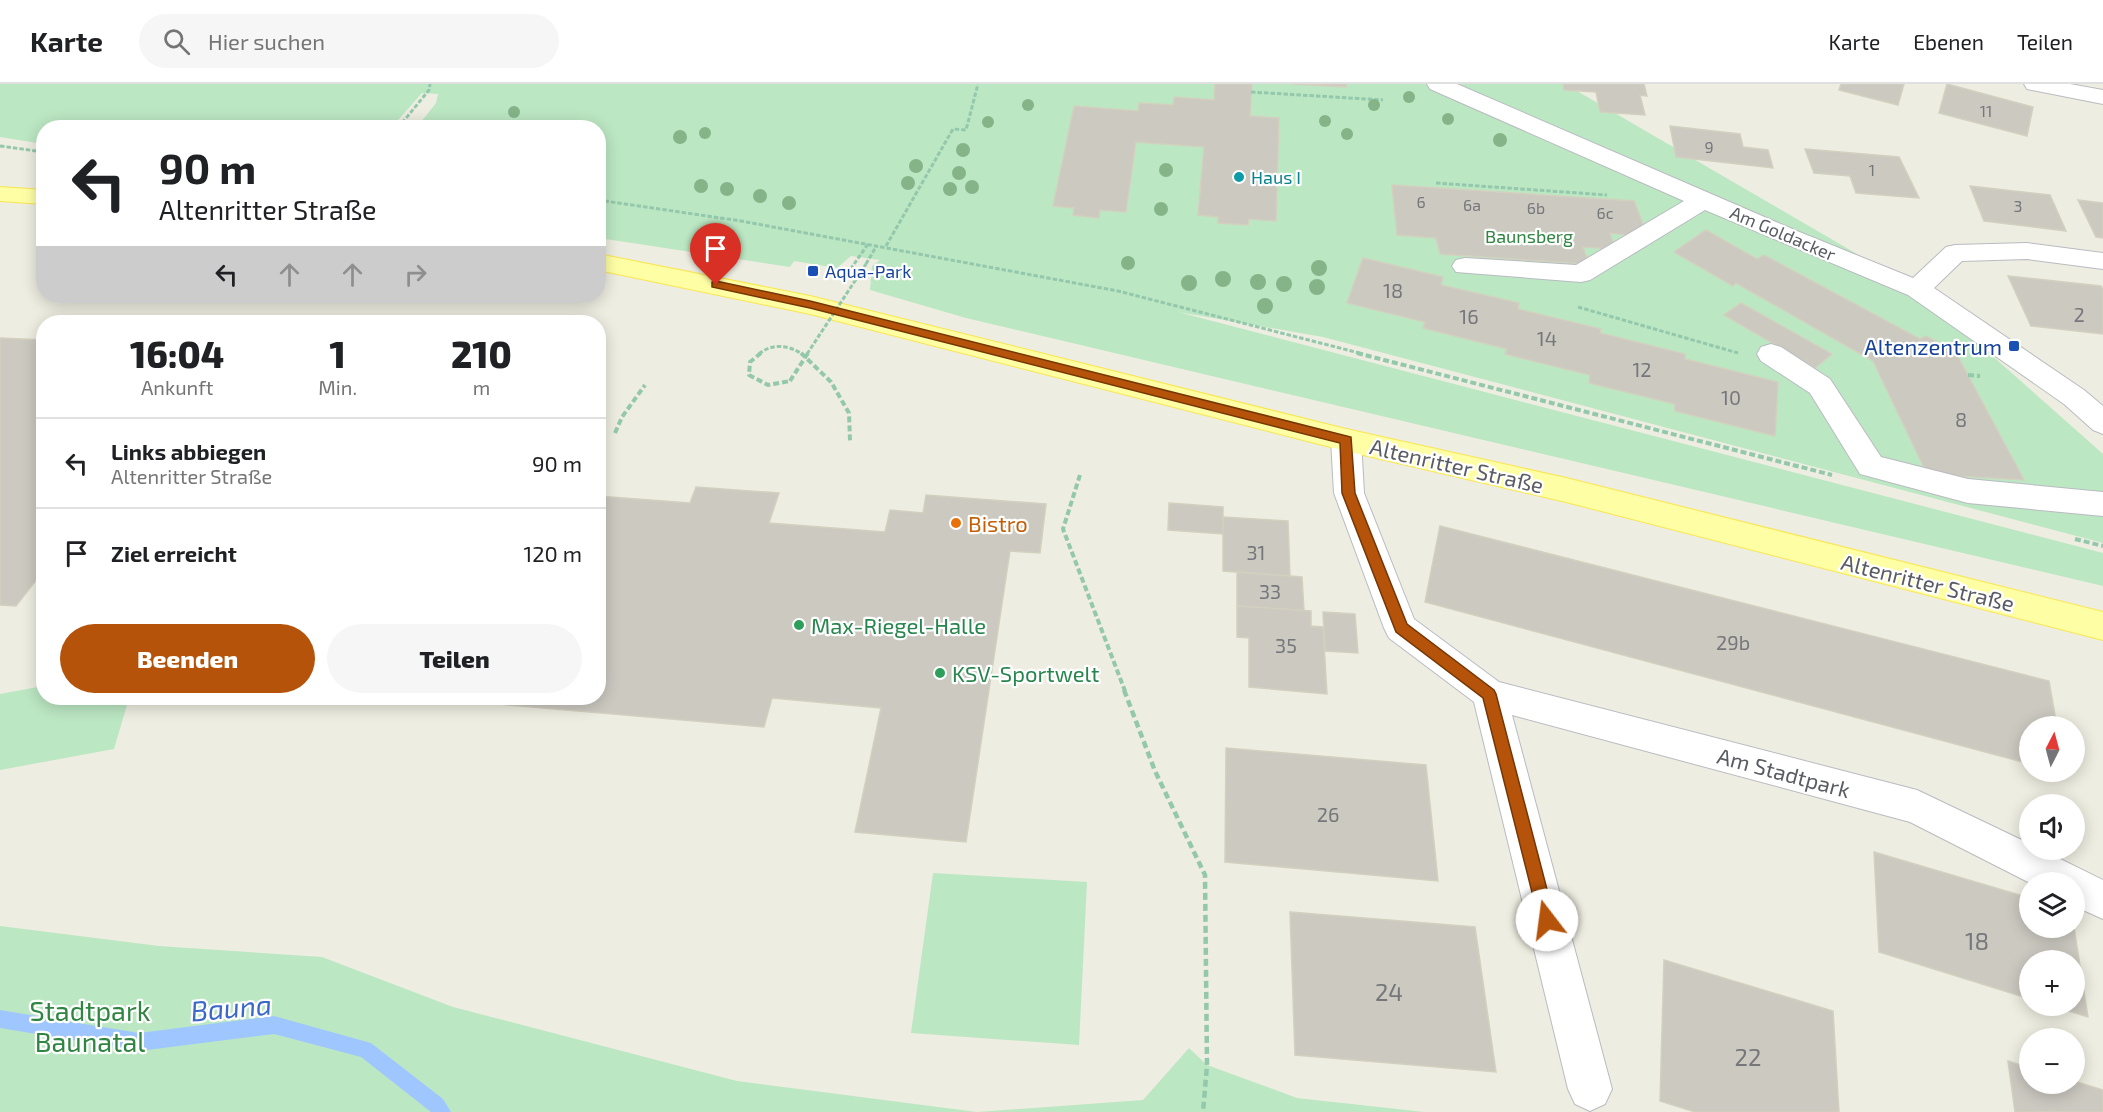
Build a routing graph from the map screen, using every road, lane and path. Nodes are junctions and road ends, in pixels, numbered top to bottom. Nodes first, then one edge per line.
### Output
1 (430, 84) edge
2 (978, 84) edge
3 (1438, 84) edge
4 (2035, 84) edge
5 (1251, 92) dead end
6 (2103, 97) edge
7 (1383, 100) dead end
8 (405, 120) edge
9 (0, 146) edge
10 (36, 151) edge
11 (1436, 183) dead end
12 (0, 194) edge
13 (1608, 195) dead end
14 (36, 196) edge
15 (1705, 199) junction
16 (606, 201) edge
17 (868, 244) junction
18 (877, 244) junction
19 (886, 246) junction
20 (2103, 261) edge
21 (606, 264) edge
22 (867, 264) joint
23 (1465, 266) dead end
24 (1581, 274) junction
25 (841, 282) dead end
26 (1917, 289) junction
27 (1771, 354) joint
28 (645, 385) dead end
29 (849, 413) joint
30 (2103, 423) edge
31 (615, 433) dead end
32 (1346, 440) junction
33 (850, 441) dead end
34 (1080, 475) dead end
35 (1839, 477) dead end
36 (2103, 504) edge
37 (2068, 537) dead end
38 (2103, 546) edge
39 (2103, 626) edge
40 (1489, 694) junction
41 (2046, 872) edge
42 (2085, 891) edge
43 (2103, 900) edge
44 (1590, 1089) dead end
45 (1203, 1112) edge

1 - 8 path
2 - 19 path
3 - 15 street, Am Goldacker
4 - 6 street
5 - 7 path
9 - 10 path
11 - 13 path
12 - 14 main road
15 - 24 street
15 - 26 street, Am Goldacker
16 - 17 path
17 - 18 path
17 - 25 path
18 - 19 path
18 - 22 path
19 - 35 path
20 - 26 street
21 - 32 main road, Altenritter Straße
22 - 29 path, bridge
23 - 24 street
24 - 27 path
26 - 30 street, Am Goldacker
27 - 36 street
28 - 31 path
29 - 33 path
32 - 39 main road, Altenritter Straße
32 - 40 street, Am Stadtpark
34 - 45 path
37 - 38 path
40 - 41 street, Am Stadtpark
40 - 44 street
42 - 43 street

